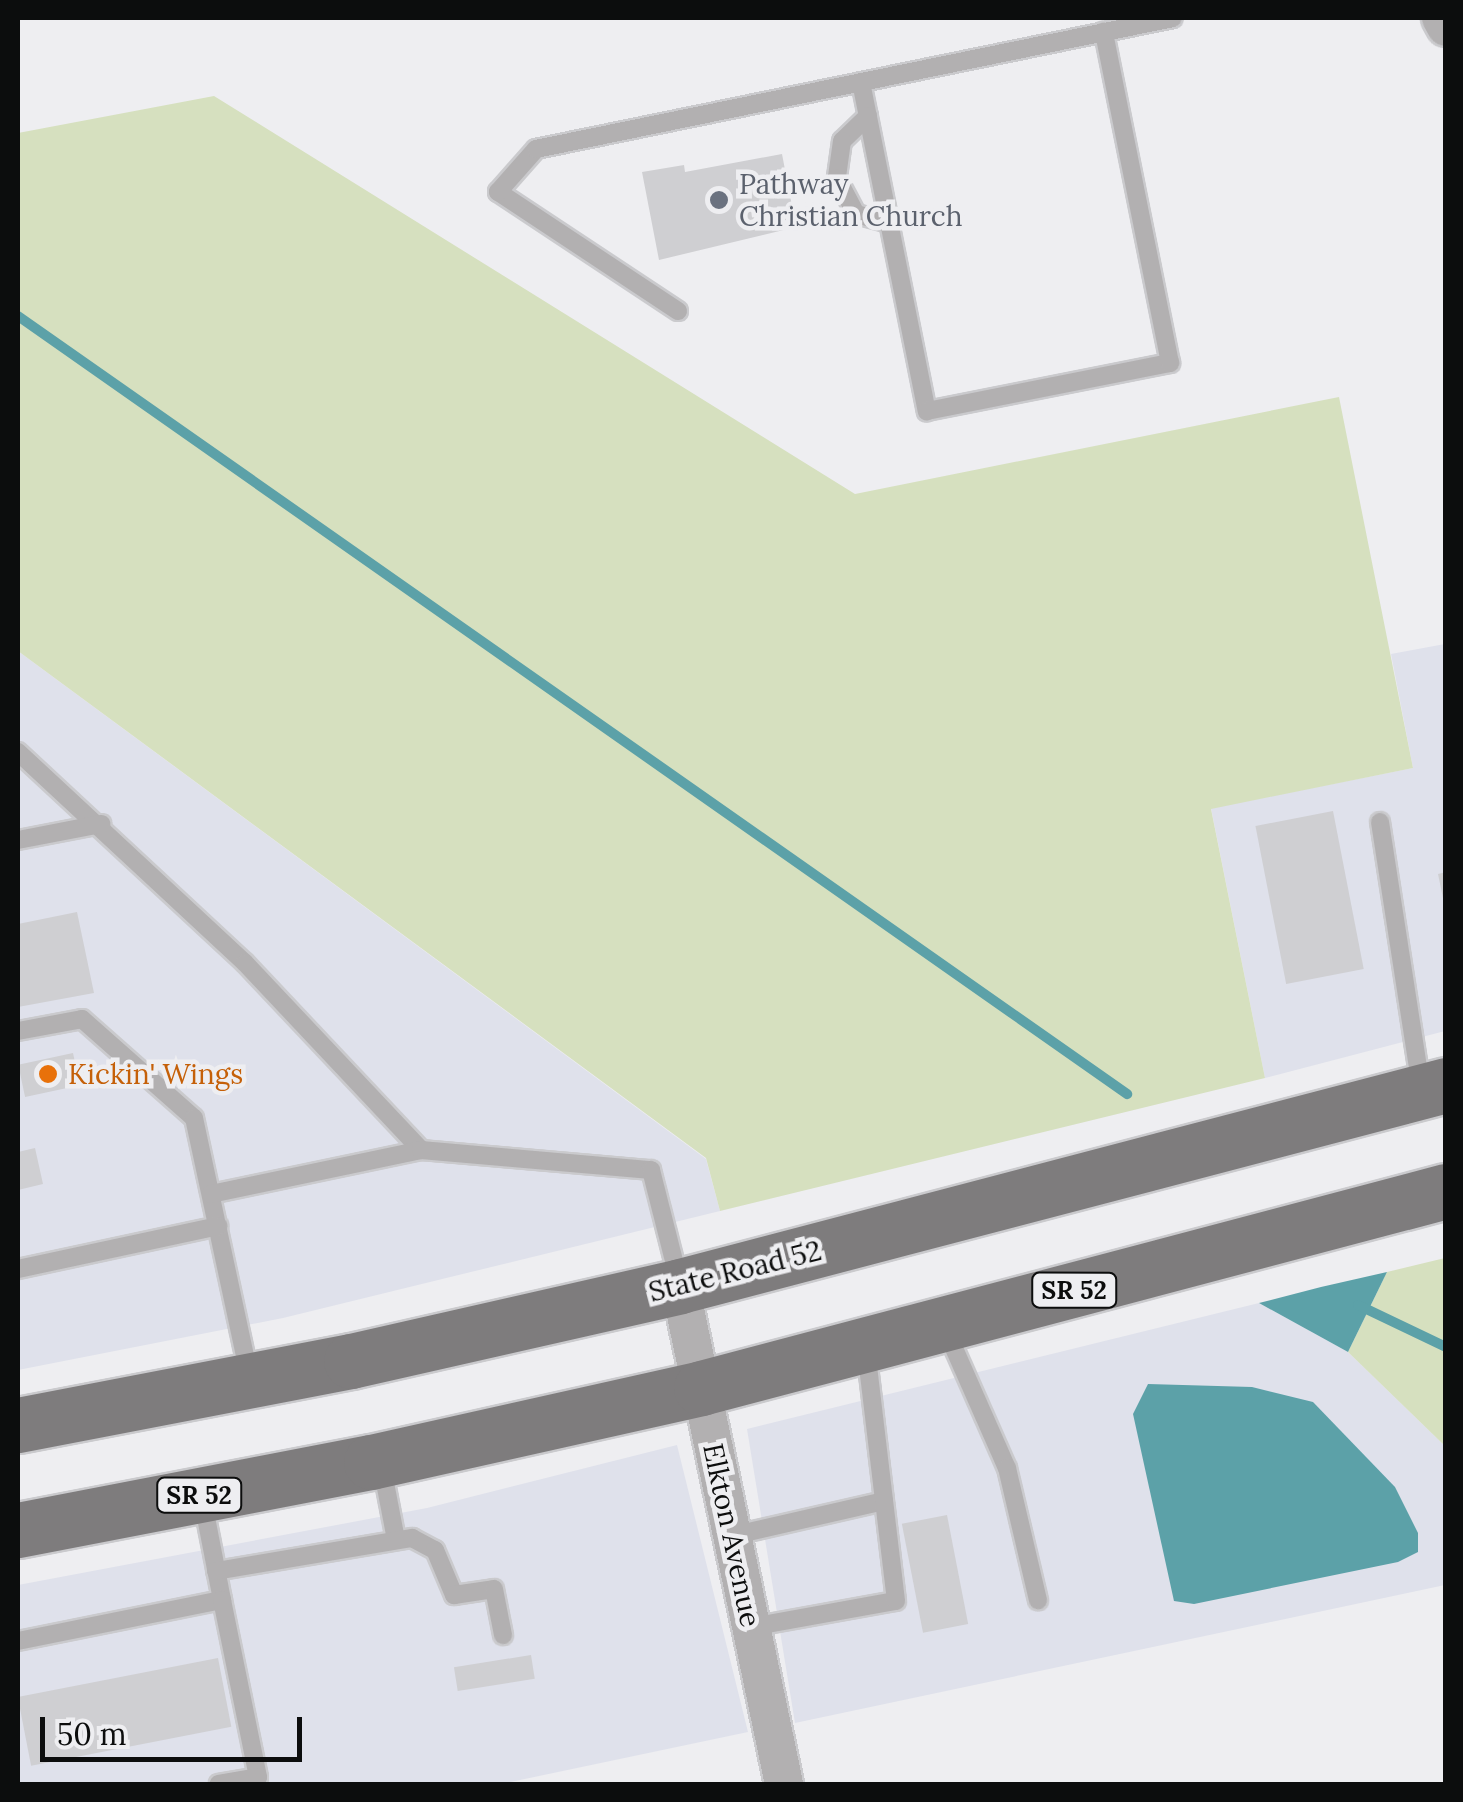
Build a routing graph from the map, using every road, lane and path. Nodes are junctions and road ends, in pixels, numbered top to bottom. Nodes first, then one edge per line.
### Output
1 (1173, 18) edge
2 (1441, 18) edge
3 (1446, 27) edge
4 (1104, 32) junction
5 (861, 82) junction
6 (868, 116) junction
7 (889, 223) junction
8 (678, 312) dead end
9 (18, 752) edge
10 (1380, 822) dead end
11 (101, 824) junction
12 (18, 840) edge
13 (18, 1032) edge
14 (1434, 1088) edge
15 (422, 1150) junction
16 (1446, 1191) edge
17 (211, 1194) junction
18 (218, 1226) junction
19 (18, 1268) edge
20 (680, 1286) junction
21 (944, 1324) junction
22 (866, 1346) junction
23 (250, 1380) junction
24 (701, 1388) junction
25 (18, 1426) edge
26 (380, 1460) junction
27 (202, 1494) junction
28 (884, 1501) junction
29 (18, 1530) edge
30 (732, 1536) junction
31 (396, 1540) junction
32 (216, 1571) junction
33 (222, 1600) junction
34 (1038, 1600) dead end
35 (751, 1626) junction
36 (503, 1634) dead end
37 (18, 1641) edge
38 (220, 1784) edge
39 (784, 1784) edge

1 - 4 lane
2 - 3 street
4 - 5 lane
4 - 7 lane
5 - 6 lane
5 - 8 lane
6 - 7 lane
6 - 7 lane
9 - 11 lane
10 - 14 lane
11 - 12 lane
11 - 15 lane
13 - 17 lane
14 - 20 main road, State Road 52
15 - 17 lane
15 - 20 lane
16 - 21 main road, SR 52
17 - 18 lane
18 - 19 lane
18 - 23 lane
20 - 23 main road, State Road 52
20 - 24 street, Elkton Avenue
21 - 22 main road, SR 52
21 - 34 lane
22 - 24 main road, SR 52
22 - 28 lane
23 - 25 main road, State Road 52
24 - 26 main road, SR 52
24 - 30 street, Elkton Avenue
26 - 27 main road, SR 52
26 - 31 lane
27 - 29 main road, SR 52
27 - 32 lane
28 - 30 lane
28 - 35 lane
30 - 35 street, Elkton Avenue
31 - 32 lane
31 - 36 lane
32 - 33 lane
33 - 37 lane
33 - 38 lane
35 - 39 street, Elkton Avenue

